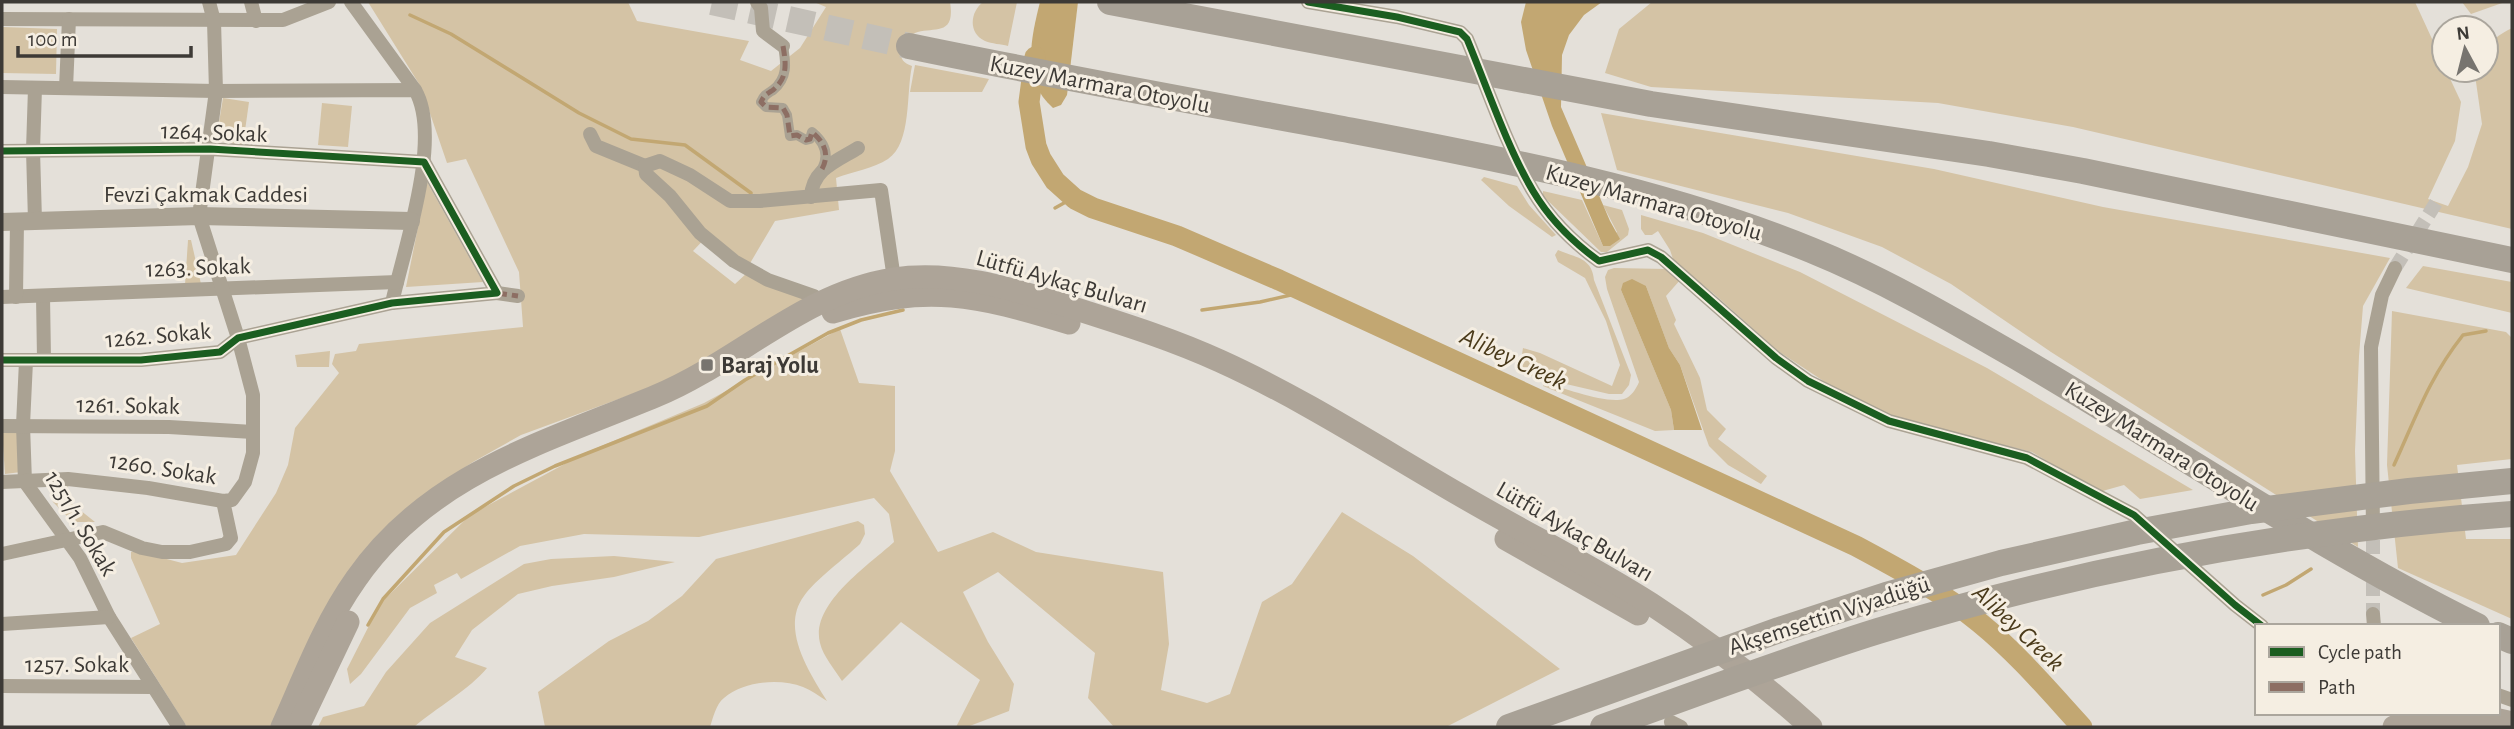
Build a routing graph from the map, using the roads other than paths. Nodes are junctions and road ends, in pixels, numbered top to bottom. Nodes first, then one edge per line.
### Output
1 (42, 2) edge
2 (209, 2) edge
3 (251, 2) edge
4 (328, 2) edge
5 (351, 2) edge
6 (757, 2) edge
7 (1110, 2) edge
8 (1308, 2) edge
9 (41, 18) junction
10 (2, 19) edge
11 (69, 19) junction
12 (256, 20) junction
13 (214, 21) junction
14 (783, 46) joint
15 (909, 46) tunnel mouth
16 (2, 87) edge
17 (35, 88) junction
18 (66, 88) junction
19 (415, 90) junction
20 (216, 91) junction
21 (590, 134) dead end
22 (858, 148) dead end
23 (210, 149) junction
24 (33, 150) junction
25 (2, 151) edge
26 (424, 162) junction
27 (645, 166) junction
28 (822, 169) junction
29 (811, 197) junction
30 (199, 216) junction
31 (18, 221) edge
32 (411, 221) junction
33 (2512, 260) edge
34 (2395, 268) tunnel mouth
35 (397, 282) junction
36 (222, 288) junction
37 (895, 288) junction
38 (497, 293) junction
39 (43, 296) junction
40 (518, 296) dead end
41 (9, 297) edge
42 (393, 303) junction
43 (820, 303) junction
44 (238, 338) junction
45 (44, 359) junction
46 (2, 360) edge
47 (26, 361) junction
48 (23, 425) junction
49 (2, 426) edge
50 (253, 432) junction
51 (2, 481) edge
52 (25, 482) junction
53 (2501, 482) edge
54 (223, 501) junction
55 (2502, 515) edge
56 (67, 540) junction
57 (2373, 540) tunnel mouth
58 (2, 554) edge
59 (109, 617) junction
60 (2, 624) edge
61 (2259, 624) edge
62 (2473, 624) edge
63 (2, 686) edge
64 (152, 687) junction
65 (309, 695) junction
66 (2437, 715) edge
67 (2512, 723) edge
68 (179, 727) edge
69 (282, 727) edge
70 (298, 727) edge
71 (1509, 727) edge
72 (1603, 727) edge
73 (1790, 727) edge
74 (1811, 727) edge
75 (2394, 727) edge

1 - 9 street
2 - 13 street
3 - 12 street
4 - 12 street
5 - 19 street
6 - 14 street
7 - 33 highway
8 - 61 street
9 - 10 street
9 - 11 street
11 - 13 street
11 - 18 street
12 - 13 street
13 - 20 street
14 - 28 street
15 - 62 highway, Kuzey Marmara Otoyolu
16 - 17 street
17 - 18 street
17 - 24 street
18 - 20 street
19 - 20 street
19 - 26 street
20 - 23 street
21 - 27 street
22 - 28 street
23 - 24 street, 1264. Sokak
23 - 26 street, 1264. Sokak
23 - 30 street
24 - 25 street, 1264. Sokak
24 - 31 street
26 - 32 street
26 - 38 street
27 - 29 street
27 - 43 street
28 - 29 street
29 - 37 street
30 - 31 street, Fevzi Çakmak Caddesi
30 - 32 street, Fevzi Çakmak Caddesi
30 - 36 street, 1260. Sokak
31 - 41 street
32 - 35 street
34 - 57 street
35 - 36 street, 1263. Sokak
35 - 42 street
36 - 39 street, 1263. Sokak
36 - 44 street, 1260. Sokak
37 - 43 main road, Lütfü Aykaç Bulvarı
37 - 65 main road, Lütfü Aykaç Bulvarı
37 - 73 main road, Lütfü Aykaç Bulvarı
37 - 74 main road, Lütfü Aykaç Bulvarı
38 - 40 street, 1262. Sokak
38 - 42 street, 1262. Sokak
39 - 41 street, 1263. Sokak
39 - 45 street
42 - 44 street, 1262. Sokak
43 - 65 main road, Lütfü Aykaç Bulvarı
44 - 45 street, 1262. Sokak
44 - 50 street, 1260. Sokak
45 - 47 street, 1262. Sokak
46 - 47 street, 1262. Sokak
47 - 48 street, 1251/1. Sokak
48 - 49 street, 1261. Sokak
48 - 50 street, 1261. Sokak
48 - 52 street, 1251/1. Sokak
50 - 54 street, 1260. Sokak
51 - 52 street, 1260. Sokak
52 - 54 street, 1260. Sokak
52 - 56 street, 1251/1. Sokak
53 - 71 highway, Akşemsettin Viyadüğü
54 - 56 street
55 - 72 highway, Akşemsettin Viyadüğü
56 - 58 street
56 - 59 street, 1251/1. Sokak
59 - 60 street
59 - 64 street, 1251/1. Sokak
63 - 64 street, 1257. Sokak
64 - 68 street, 1251/1. Sokak
65 - 69 main road, Lütfü Aykaç Bulvarı
65 - 70 main road, Lütfü Aykaç Bulvarı
66 - 67 main road
66 - 75 main road

